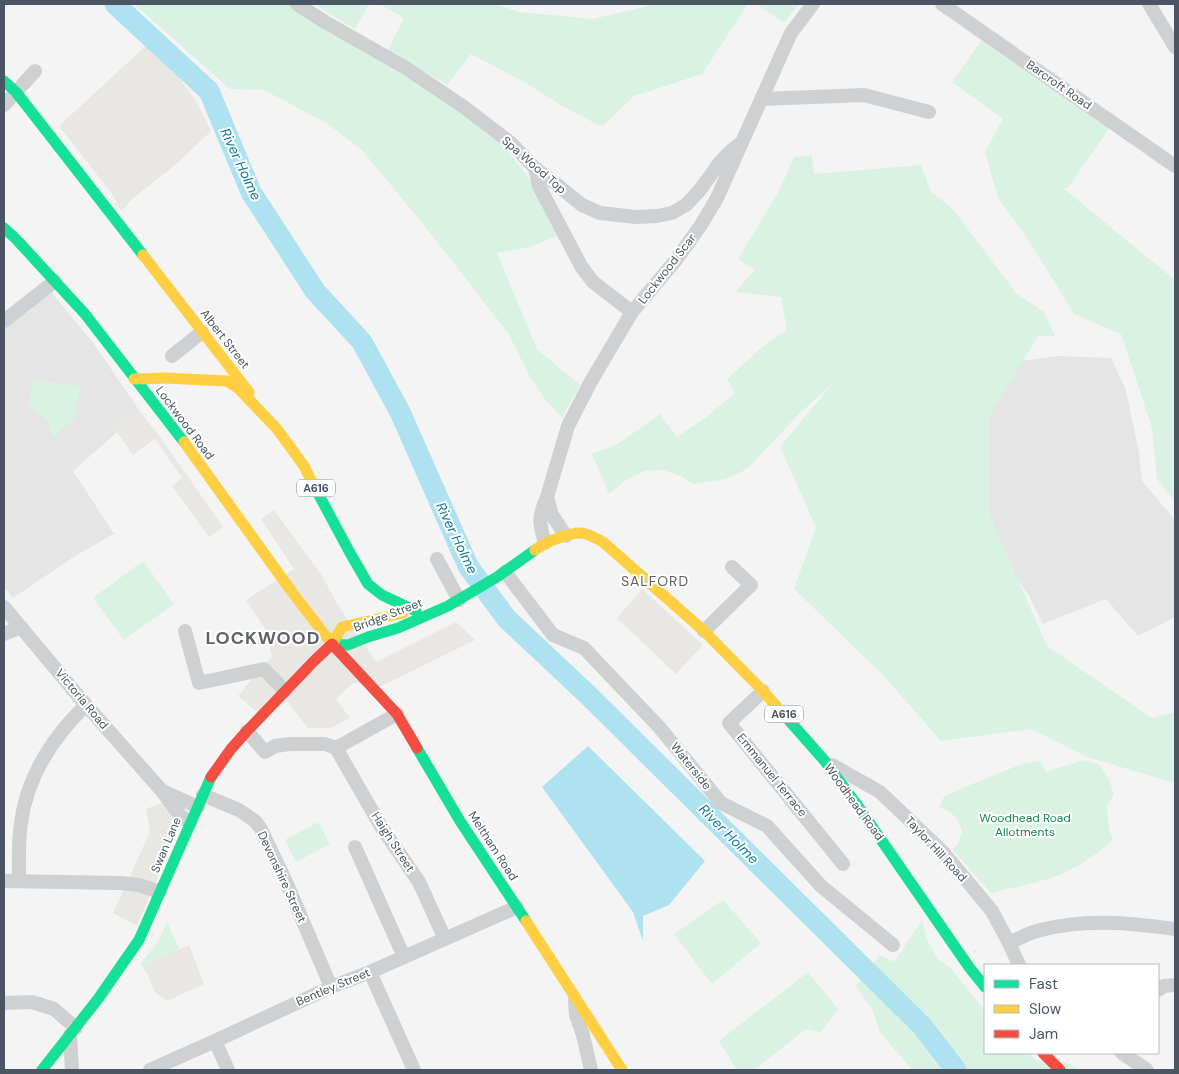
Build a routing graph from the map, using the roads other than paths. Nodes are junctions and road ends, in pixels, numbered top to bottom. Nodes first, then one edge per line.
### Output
1 (297, 4) edge
2 (813, 4) edge
3 (942, 4) edge
4 (1149, 4) edge
5 (1173, 37) edge
6 (35, 71) dead end
7 (4, 81) edge
8 (16, 92) junction
9 (761, 100) junction
10 (4, 105) edge
11 (929, 112) dead end
12 (742, 143) junction
13 (1175, 166) edge
14 (535, 168) junction
15 (4, 228) edge
16 (55, 282) junction
17 (632, 312) junction
18 (4, 321) edge
19 (202, 332) junction
20 (172, 356) dead end
21 (134, 378) junction
22 (251, 401) junction
23 (547, 497) junction
24 (566, 536) junction
25 (545, 543) junction
26 (437, 559) dead end
27 (732, 567) dead end
28 (501, 575) junction
29 (461, 599) junction
30 (4, 607) edge
31 (416, 611) junction
32 (432, 613) junction
33 (21, 627) junction
34 (185, 631) dead end
35 (704, 631) junction
36 (4, 634) edge
37 (332, 644) junction
38 (285, 691) junction
39 (763, 691) junction
40 (86, 704) junction
41 (397, 714) junction
42 (247, 731) junction
43 (336, 748) junction
44 (824, 760) junction
45 (162, 791) junction
46 (200, 801) junction
47 (190, 824) junction
48 (355, 847) dead end
49 (843, 864) dead end
50 (4, 881) edge
51 (19, 881) junction
52 (160, 892) junction
53 (517, 907) junction
54 (1175, 929) edge
55 (445, 939) junction
56 (1009, 943) junction
57 (893, 945) dead end
58 (404, 957) junction
59 (1019, 964) edge
60 (370, 972) junction
61 (1175, 985) edge
62 (330, 987) junction
63 (984, 987) edge
64 (1159, 989) edge
65 (575, 996) junction
66 (4, 1003) edge
67 (73, 1032) junction
68 (215, 1041) junction
69 (1044, 1054) edge
70 (1123, 1054) edge
71 (42, 1070) edge
72 (72, 1070) edge
73 (150, 1070) edge
74 (228, 1070) edge
75 (414, 1070) edge
76 (591, 1070) edge
77 (622, 1070) edge
78 (1060, 1070) edge
79 (1147, 1070) edge

1 - 14 street, Spa Wood Top
2 - 9 street, Lockwood Scar
3 - 13 street, Barcroft Road
4 - 5 street
6 - 8 street
7 - 8 main road, Albert Street
8 - 10 street
8 - 19 main road, Albert Street
9 - 11 street
9 - 12 street, Lockwood Scar
12 - 14 street, Spa Wood Top
12 - 17 street, Lockwood Scar
14 - 17 street
15 - 16 main road, Lockwood Road
16 - 18 street
16 - 21 main road, Lockwood Road
17 - 23 street, Lockwood Scar
19 - 20 street
19 - 22 main road, Albert Street
21 - 22 main road, A616
21 - 37 main road, Lockwood Road
22 - 31 main road, Albert Street / A616
23 - 24 street
23 - 25 street, Lockwood Scar
24 - 25 main road, A616
24 - 35 main road, Woodhead Road / A616
25 - 28 main road, A616
26 - 29 street
27 - 35 street
28 - 29 main road, A616
28 - 57 street, Waterside
29 - 32 main road, A616
30 - 33 street, Victoria Road
31 - 32 main road, Bridge Street / A616
31 - 37 main road, Bridge Street / A616
32 - 37 main road, Bridge Street / A616
33 - 36 street
33 - 40 street, Victoria Road
34 - 38 street
35 - 39 main road, Woodhead Road / A616
37 - 38 main road, Swan Lane
37 - 41 main road, Meltham Road
38 - 42 main road, Swan Lane
39 - 44 main road, Woodhead Road / A616
39 - 49 street, Emmanuel Terrace
40 - 45 street, Victoria Road
40 - 51 street
41 - 43 street
41 - 53 main road, Meltham Road
42 - 43 street
42 - 46 main road, Swan Lane
43 - 55 street, Haigh Street
44 - 56 street, Taylor Hill Road
44 - 63 main road, Woodhead Road / A616
45 - 46 street, Victoria Road
45 - 47 street, Victoria Road
46 - 47 main road, Swan Lane
46 - 62 street, Devonshire Street
47 - 52 main road, Swan Lane
48 - 58 street
50 - 51 street
51 - 52 street
52 - 67 main road, Swan Lane
53 - 55 street, Bentley Street
53 - 65 main road, Meltham Road
54 - 56 street
55 - 58 street, Bentley Street
56 - 59 street, Taylor Hill Road
58 - 60 street, Bentley Street
60 - 62 street, Bentley Street
60 - 75 street
61 - 64 street
62 - 68 street, Bentley Street
65 - 76 street
65 - 77 main road, Meltham Road
66 - 67 street
67 - 71 main road, Swan Lane
67 - 72 street
68 - 73 street, Bentley Street
68 - 74 street
69 - 78 main road
70 - 79 street

